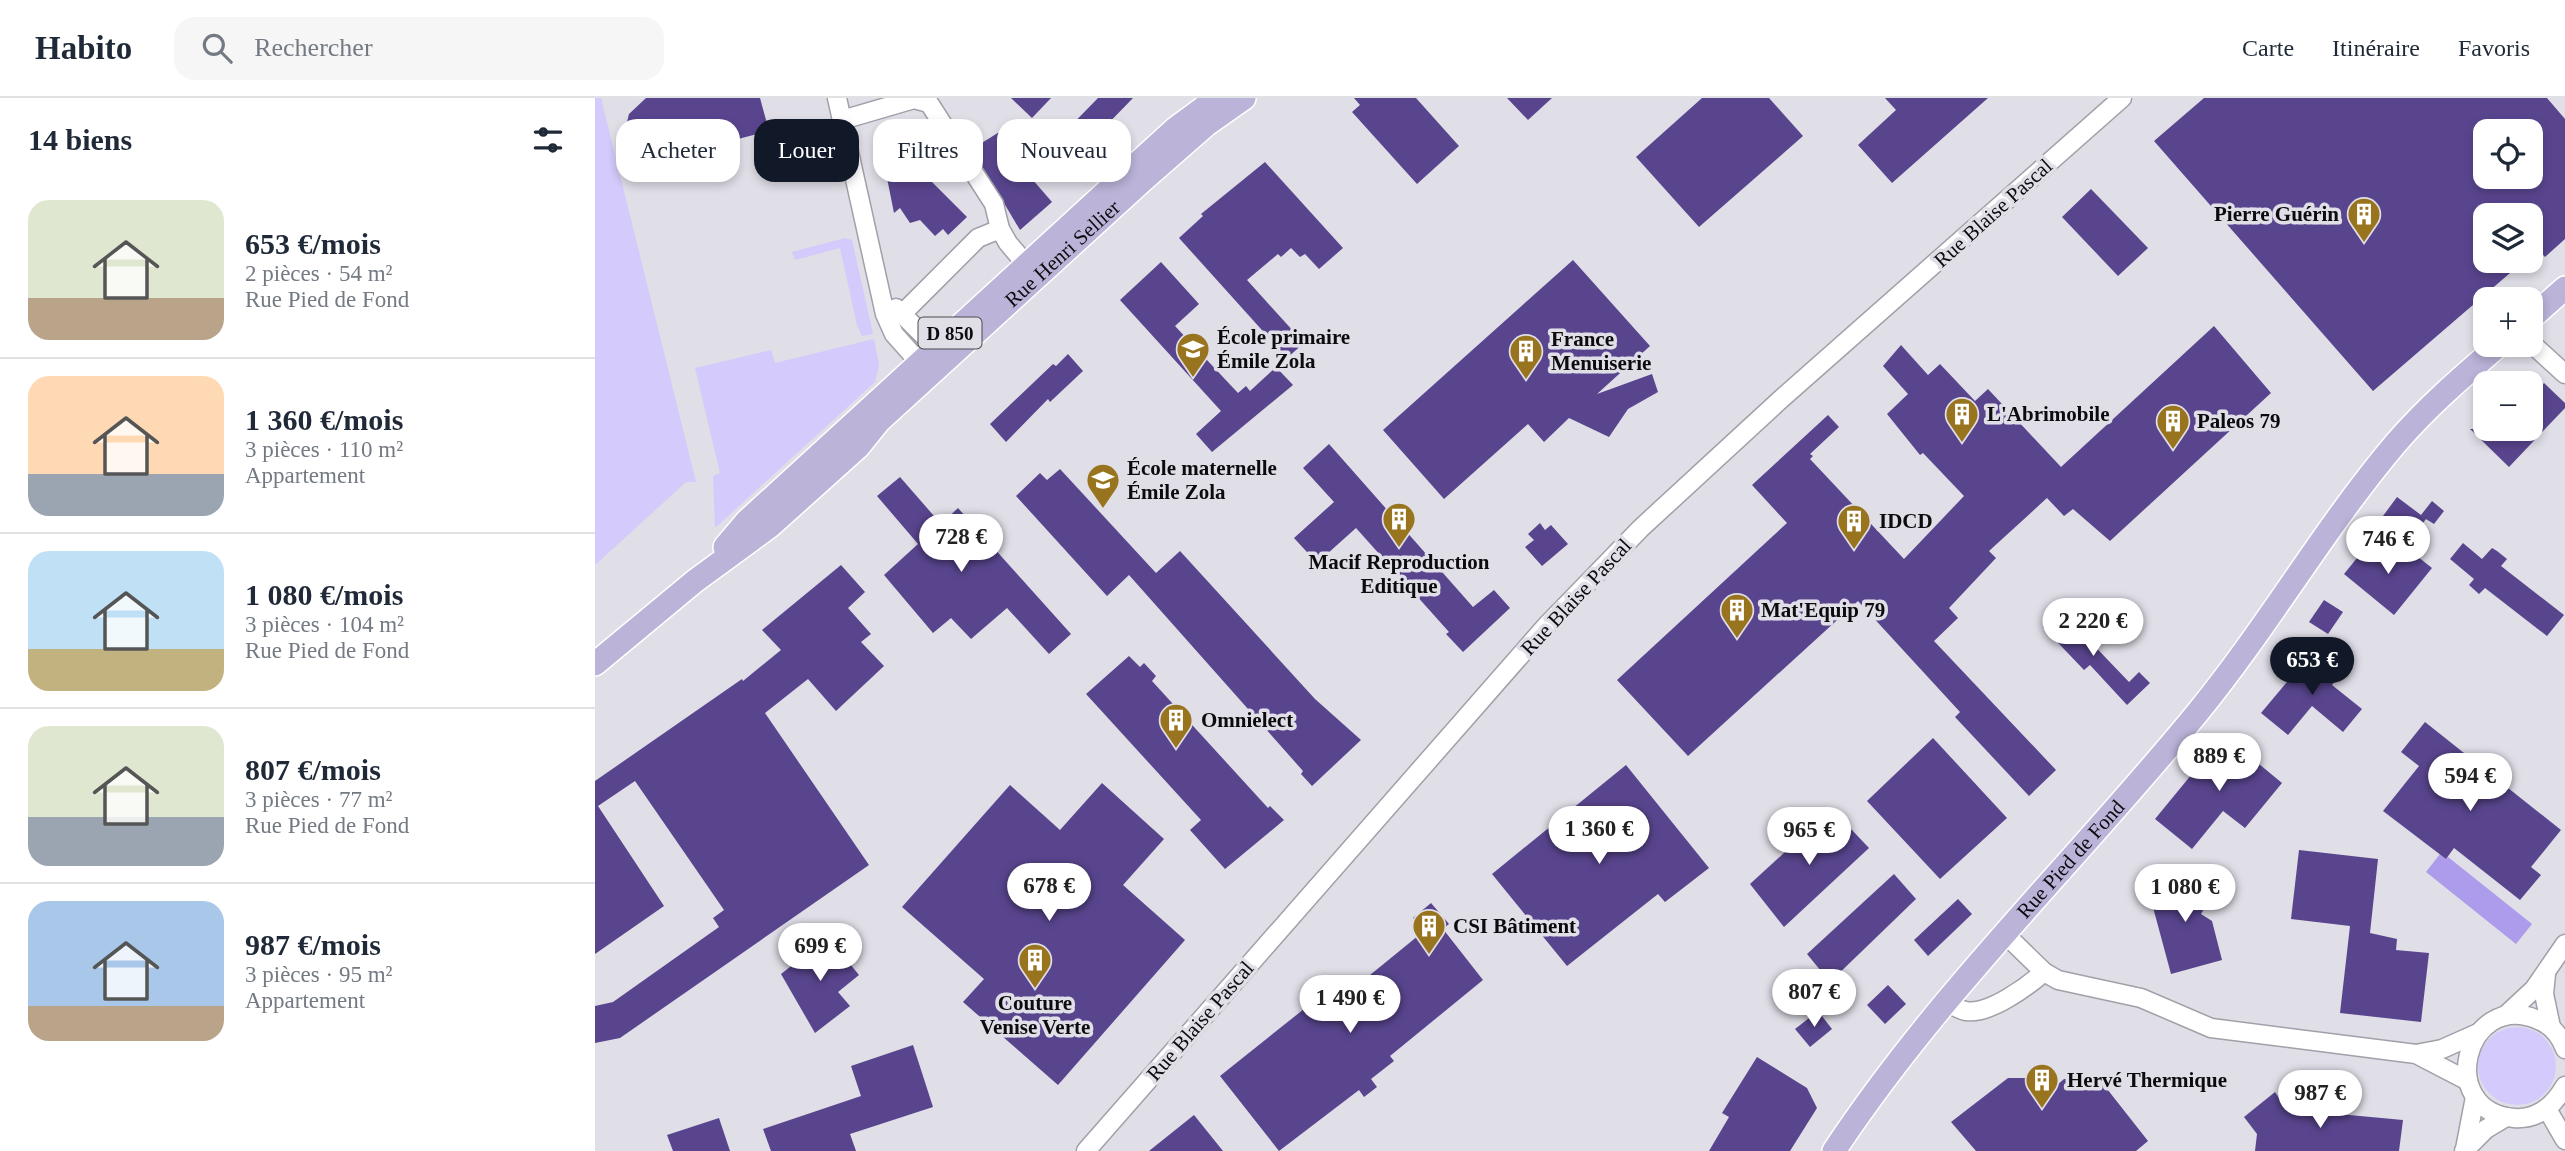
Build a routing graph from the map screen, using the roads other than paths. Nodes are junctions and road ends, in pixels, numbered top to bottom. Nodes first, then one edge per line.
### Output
1 (837, 98) edge
2 (1216, 98) edge
3 (1244, 98) edge
4 (2122, 98) edge
5 (842, 119) edge
6 (845, 119) edge
7 (857, 182) edge
8 (1000, 229) junction
9 (1031, 271) junction
10 (881, 286) junction
11 (2565, 288) edge
12 (2543, 307) edge
13 (902, 314) junction
14 (2543, 354) edge
15 (2485, 357) edge
16 (933, 361) junction
17 (2565, 374) edge
18 (595, 664) edge
19 (2005, 934) junction
20 (2565, 944) edge
21 (2044, 972) junction
22 (2546, 974) junction
23 (1946, 1001) junction
24 (2505, 1017) junction
25 (2551, 1027) junction
26 (2478, 1034) junction
27 (2565, 1049) edge
28 (2417, 1054) junction
29 (2565, 1086) edge
30 (2472, 1089) junction
31 (2547, 1109) junction
32 (2506, 1117) junction
33 (2565, 1140) edge
34 (1086, 1151) edge
35 (1834, 1151) edge
36 (2464, 1151) edge

1 - 5 street
2 - 9 main road, Rue Henri Sellier / D 850
3 - 9 main road, Rue Henri Sellier / D 850
4 - 34 street, Rue Blaise Pascal
6 - 8 street
7 - 10 street
8 - 9 street
8 - 13 street
9 - 16 main road, Rue Henri Sellier / D 850
10 - 13 street
10 - 16 street
11 - 12 main road
13 - 16 street
14 - 17 street
15 - 19 main road, Rue Pied de Fond
16 - 18 main road, Rue Henri Sellier / D 850
19 - 21 street
19 - 23 main road, Rue Pied de Fond
20 - 22 street
21 - 23 street
21 - 28 street
22 - 24 street
22 - 25 street
23 - 35 main road, Rue Pied de Fond
24 - 25 street
24 - 26 street
25 - 27 street
26 - 28 street
26 - 30 street
28 - 30 street
29 - 31 street
30 - 32 street
30 - 36 street
31 - 32 street
31 - 33 street
32 - 36 street

